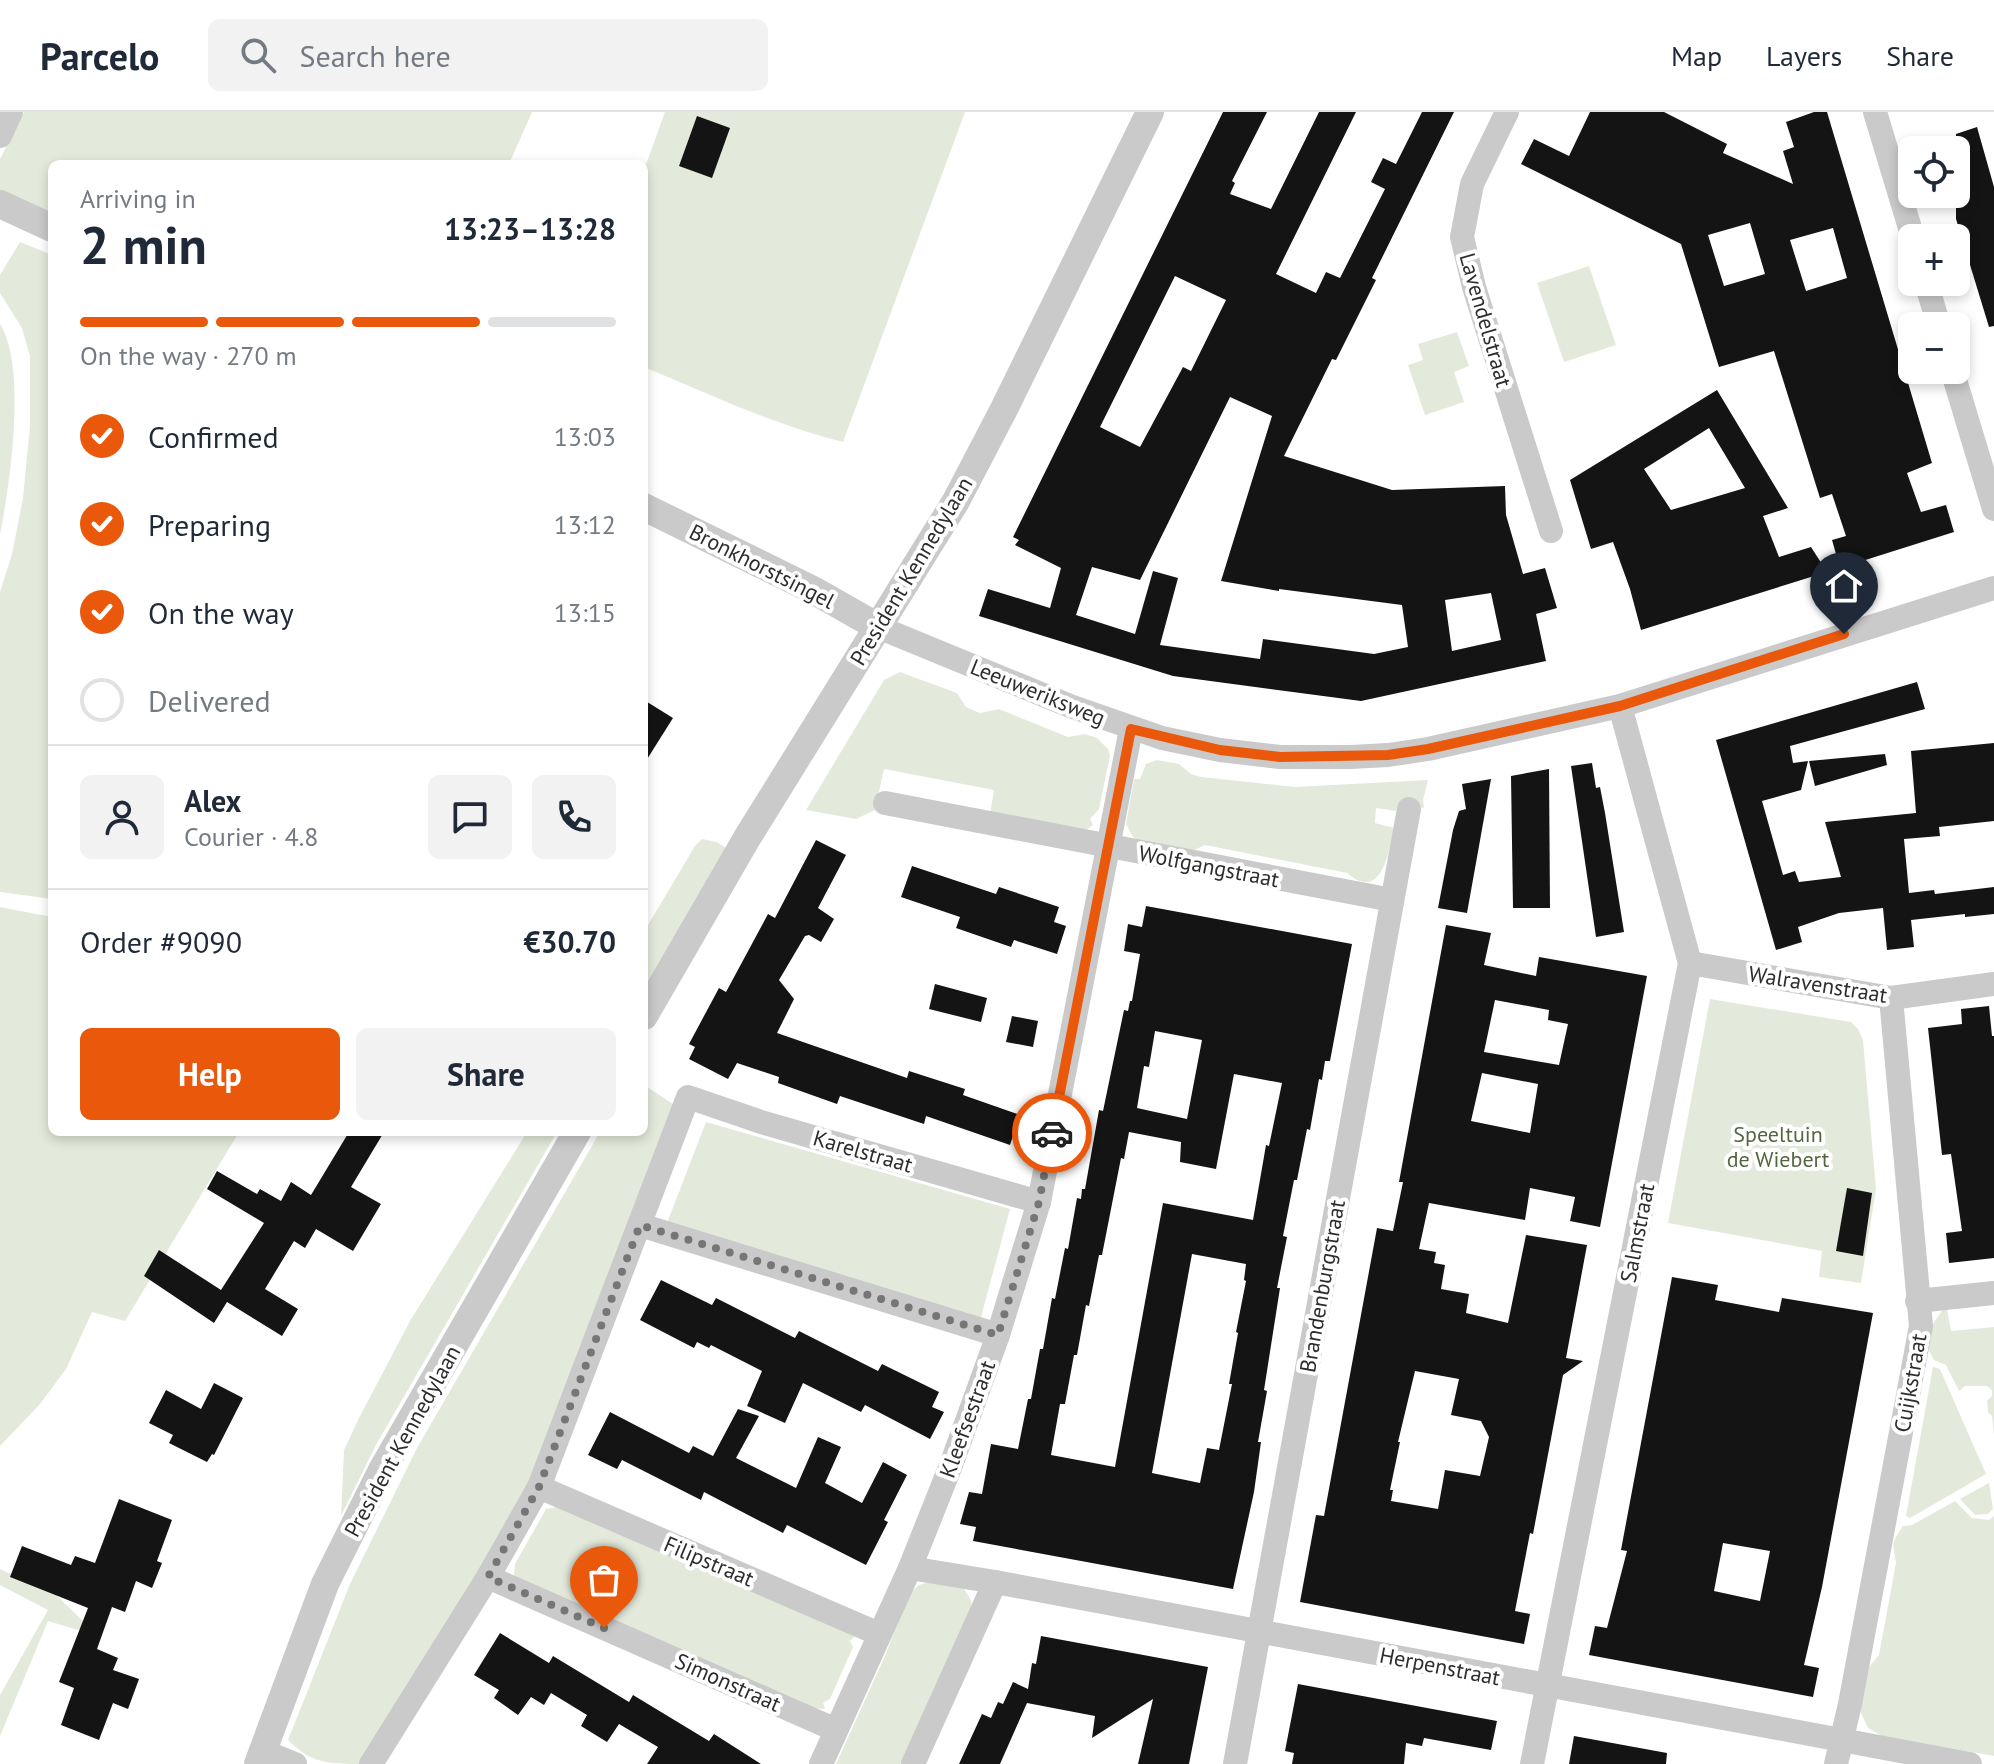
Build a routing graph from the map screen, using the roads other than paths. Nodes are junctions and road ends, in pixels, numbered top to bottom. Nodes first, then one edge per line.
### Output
1 (11, 112) edge
2 (1150, 112) edge
3 (1507, 112) edge
4 (1875, 112) edge
5 (0, 136) edge
6 (0, 204) edge
7 (1909, 224) edge
8 (48, 226) edge
9 (1956, 384) edge
10 (648, 509) edge
11 (1994, 509) edge
12 (1551, 531) dead end
13 (1994, 588) edge
14 (878, 627) junction
15 (1620, 706) junction
16 (1131, 729) junction
17 (885, 803) dead end
18 (1409, 809) dead end
19 (1109, 847) junction
20 (1392, 900) junction
21 (1690, 963) junction
22 (1994, 984) edge
23 (1891, 998) junction
24 (648, 1009) edge
25 (575, 1136) edge
26 (1039, 1202) junction
27 (640, 1225) junction
28 (1994, 1293) edge
29 (1917, 1301) junction
30 (998, 1335) junction
31 (539, 1487) junction
32 (910, 1568) junction
33 (488, 1577) junction
34 (995, 1582) junction
35 (1260, 1632) junction
36 (879, 1634) junction
37 (1549, 1686) junction
38 (836, 1730) junction
39 (1838, 1753) edge
40 (261, 1757) edge
41 (295, 1764) edge
42 (371, 1764) edge
43 (821, 1764) edge
44 (913, 1764) edge
45 (1235, 1764) edge
46 (1532, 1764) edge
47 (1970, 1764) edge

1 - 5 street
2 - 14 street, President Kennedylaan
3 - 12 street, Lavendelstraat
4 - 7 street
6 - 8 street
9 - 11 street
10 - 14 street, Bronkhorstsingel
13 - 15 street, Leeuweriksweg
14 - 16 street, Leeuweriksweg
14 - 24 street, President Kennedylaan
15 - 16 street, Leeuweriksweg
15 - 21 street, Salmstraat
16 - 19 street, Kleefsestraat
17 - 19 street, Wolfgangstraat
18 - 20 street, Brandenburgstraat
19 - 20 street, Wolfgangstraat
19 - 26 street, Kleefsestraat
20 - 35 street, Brandenburgstraat
21 - 23 street, Walravenstraat
21 - 37 street, Salmstraat
22 - 23 street, Walravenstraat
23 - 29 street, Cuijkstraat
25 - 40 street, President Kennedylaan
26 - 27 street, Karelstraat
26 - 30 street, Kleefsestraat
27 - 30 street
27 - 31 street
28 - 29 street
29 - 39 street, Cuijkstraat
30 - 32 street, Kleefsestraat
31 - 33 street
31 - 36 street, Filipstraat
32 - 34 street, Herpenstraat
32 - 36 street, Kleefsestraat
33 - 38 street, Simonstraat
33 - 42 street
34 - 35 street, Herpenstraat
34 - 44 street
35 - 37 street, Herpenstraat
35 - 45 street, Brandenburgstraat
36 - 38 street, Kleefsestraat
37 - 39 street, Herpenstraat
37 - 46 street, Salmstraat
38 - 43 street, Kleefsestraat
39 - 47 street, Herpenstraat
40 - 41 street

